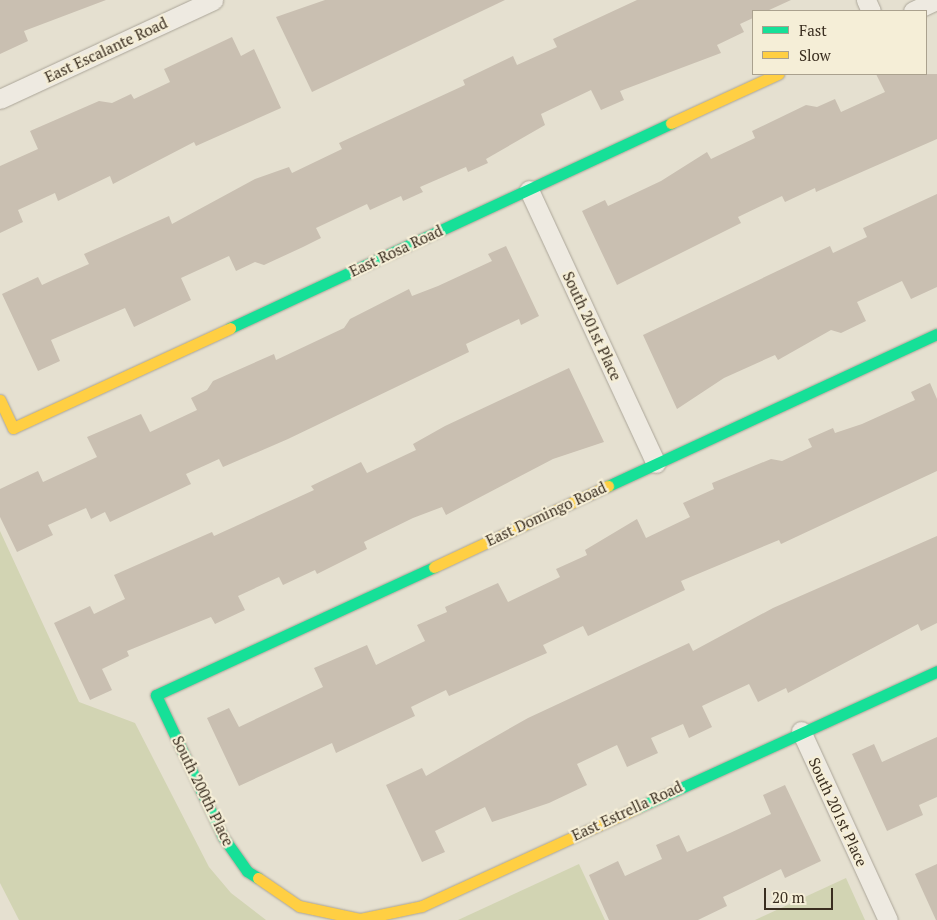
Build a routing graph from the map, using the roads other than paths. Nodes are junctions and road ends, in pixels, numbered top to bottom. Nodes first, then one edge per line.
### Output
1 (213, 0) edge
2 (937, 0) edge
3 (915, 10) edge
4 (776, 75) edge
5 (0, 99) edge
6 (529, 190) junction
7 (937, 334) edge
8 (0, 400) edge
9 (656, 463) junction
10 (937, 671) edge
11 (156, 695) joint
12 (801, 731) junction
13 (311, 911) joint
14 (888, 920) edge

1 - 5 street, East Escalante Road
2 - 3 street
4 - 6 street, East Rosa Road
6 - 8 street, East Rosa Road
6 - 9 street, South 201st Place
7 - 9 street, East Domingo Road
9 - 11 street, East Domingo Road
10 - 12 street, East Estrella Road
11 - 13 street, South 200th Place
12 - 13 street, East Estrella Road
12 - 14 street, South 201st Place

